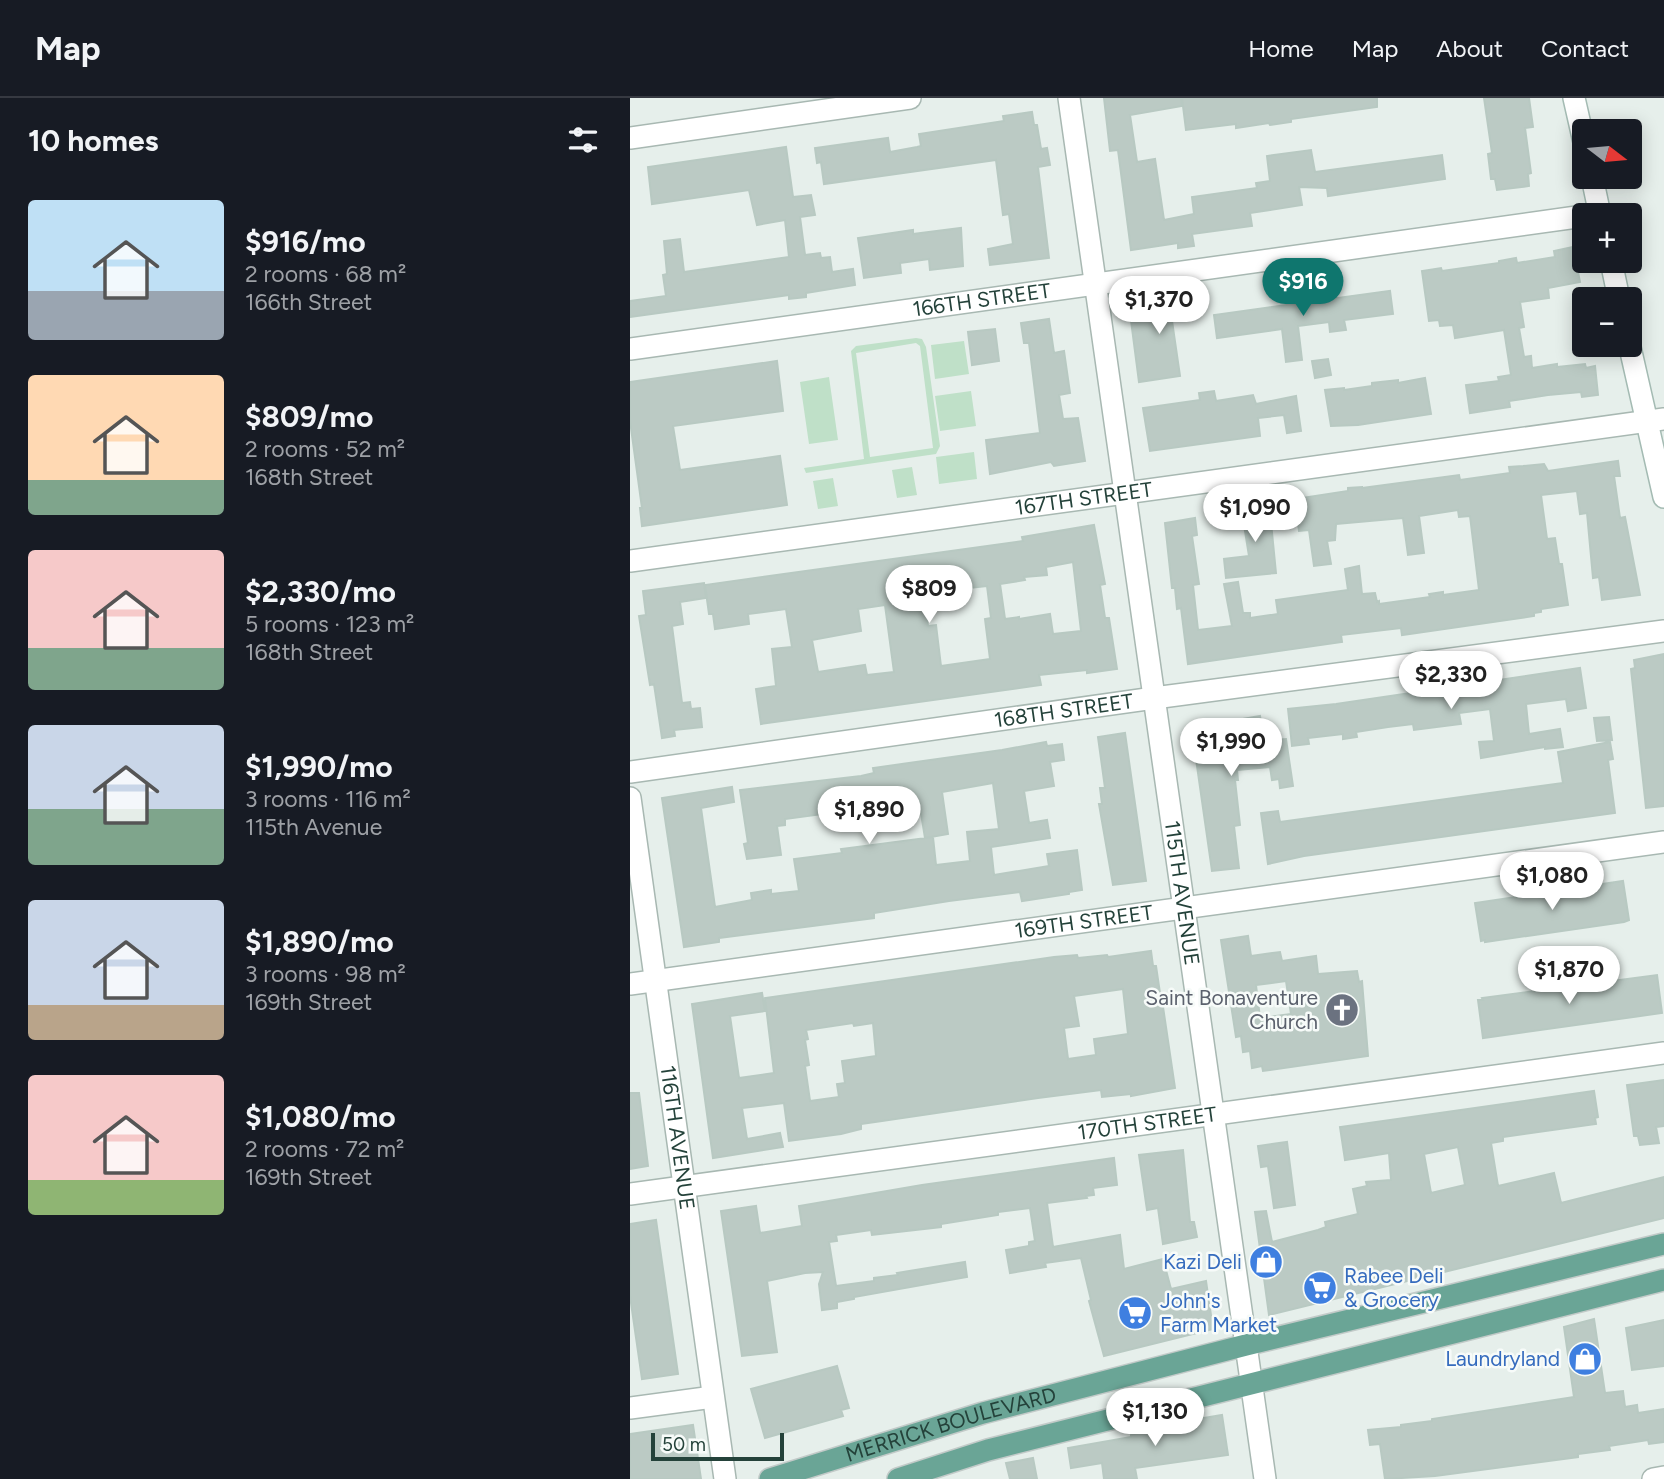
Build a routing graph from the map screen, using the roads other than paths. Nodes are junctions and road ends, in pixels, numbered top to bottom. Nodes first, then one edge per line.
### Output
1 (910, 98) edge
2 (1069, 98) edge
3 (1574, 98) edge
4 (1579, 119) edge
5 (630, 138) edge
6 (1572, 218) edge
7 (1095, 283) junction
8 (630, 349) edge
9 (1634, 357) edge
10 (1656, 421) edge
11 (1124, 491) junction
12 (1664, 497) edge
13 (630, 561) edge
14 (1664, 631) edge
15 (1154, 698) junction
16 (630, 772) edge
17 (630, 798) edge
18 (1664, 842) edge
19 (1183, 907) junction
20 (656, 981) junction
21 (630, 984) edge
22 (1664, 1053) edge
23 (1212, 1115) junction
24 (685, 1186) junction
25 (630, 1194) edge
26 (1664, 1244) edge
27 (1664, 1280) edge
28 (1245, 1345) junction
29 (1251, 1384) junction
30 (713, 1397) junction
31 (630, 1408) edge
32 (967, 1418) junction
33 (981, 1453) junction
34 (1664, 1477) edge
35 (725, 1479) edge
36 (770, 1479) edge
37 (898, 1479) edge
38 (1265, 1479) edge
39 (1653, 1479) edge

1 - 5 street
2 - 7 street, 115TH AVENUE
3 - 4 street
6 - 7 street, 166TH STREET
7 - 8 street, 166TH STREET
7 - 11 street, 115TH AVENUE
9 - 10 street
10 - 11 street, 167TH STREET
10 - 12 street
11 - 13 street, 167TH STREET
11 - 15 street, 115TH AVENUE
14 - 15 street, 168TH STREET
15 - 16 street, 168TH STREET
15 - 19 street, 115TH AVENUE
17 - 20 street, 116TH AVENUE
18 - 19 street, 169TH STREET
19 - 20 street, 169TH STREET
19 - 23 street, 115TH AVENUE
20 - 21 street, 169TH STREET
20 - 24 street, 116TH AVENUE
22 - 23 street, 170TH STREET
23 - 24 street, 170TH STREET
23 - 28 street, 115TH AVENUE
24 - 25 street, 170TH STREET
24 - 30 street, 116TH AVENUE
26 - 28 main road, MERRICK BOULEVARD
27 - 29 main road, MERRICK BOULEVARD
28 - 29 street, 115TH AVENUE
28 - 32 main road, MERRICK BOULEVARD
29 - 33 main road, MERRICK BOULEVARD
29 - 38 street, 115TH AVENUE
30 - 31 street
30 - 35 street, 116TH AVENUE
32 - 33 main road
32 - 36 main road, MERRICK BOULEVARD
33 - 37 main road, MERRICK BOULEVARD
34 - 39 street

